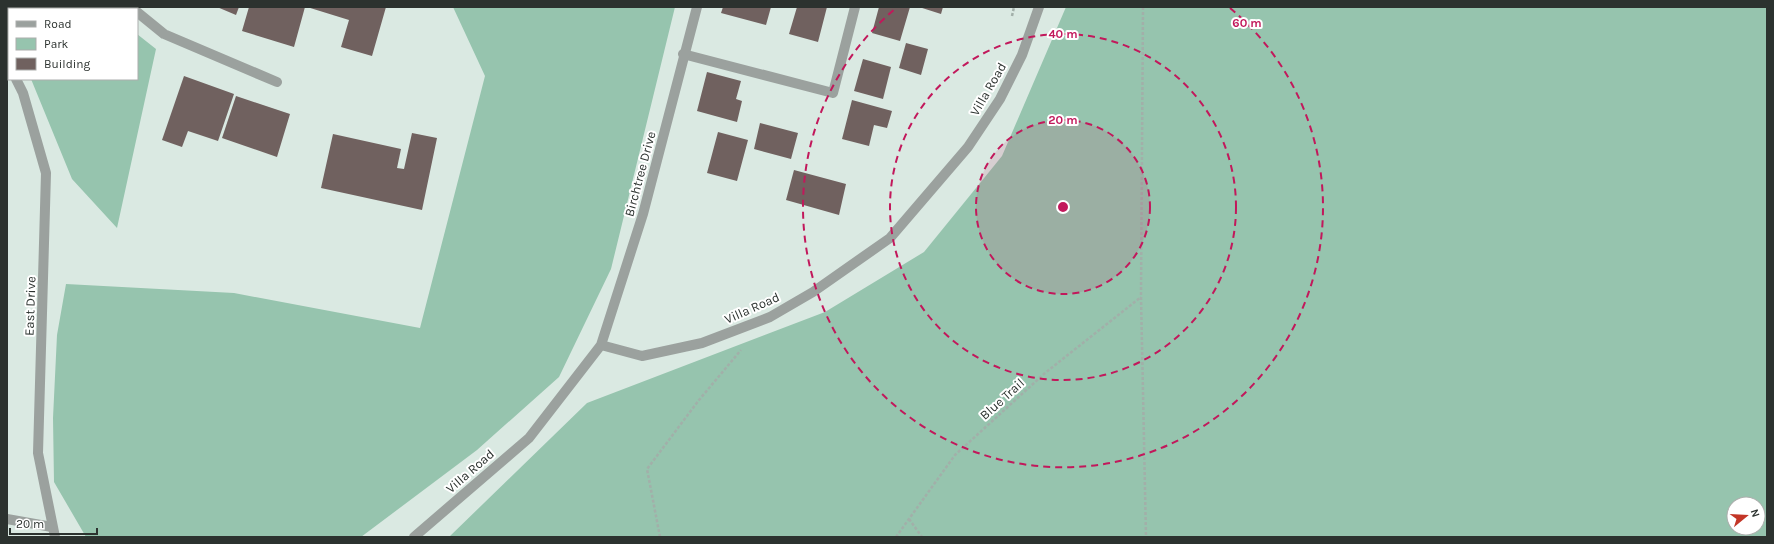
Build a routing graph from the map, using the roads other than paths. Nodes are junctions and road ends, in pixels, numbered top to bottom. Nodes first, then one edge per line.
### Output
1 (697, 7) edge
2 (856, 7) edge
3 (1040, 7) edge
4 (138, 13) edge
5 (684, 54) junction
6 (16, 80) edge
7 (277, 82) dead end
8 (601, 345) junction
9 (7, 519) edge
10 (53, 532) edge
11 (414, 537) edge

1 - 5 street, Birchtree Drive
2 - 5 street
3 - 8 street, Villa Road
4 - 7 street
5 - 8 street, Birchtree Drive
6 - 10 street, East Drive
8 - 11 street, Villa Road
9 - 10 street

